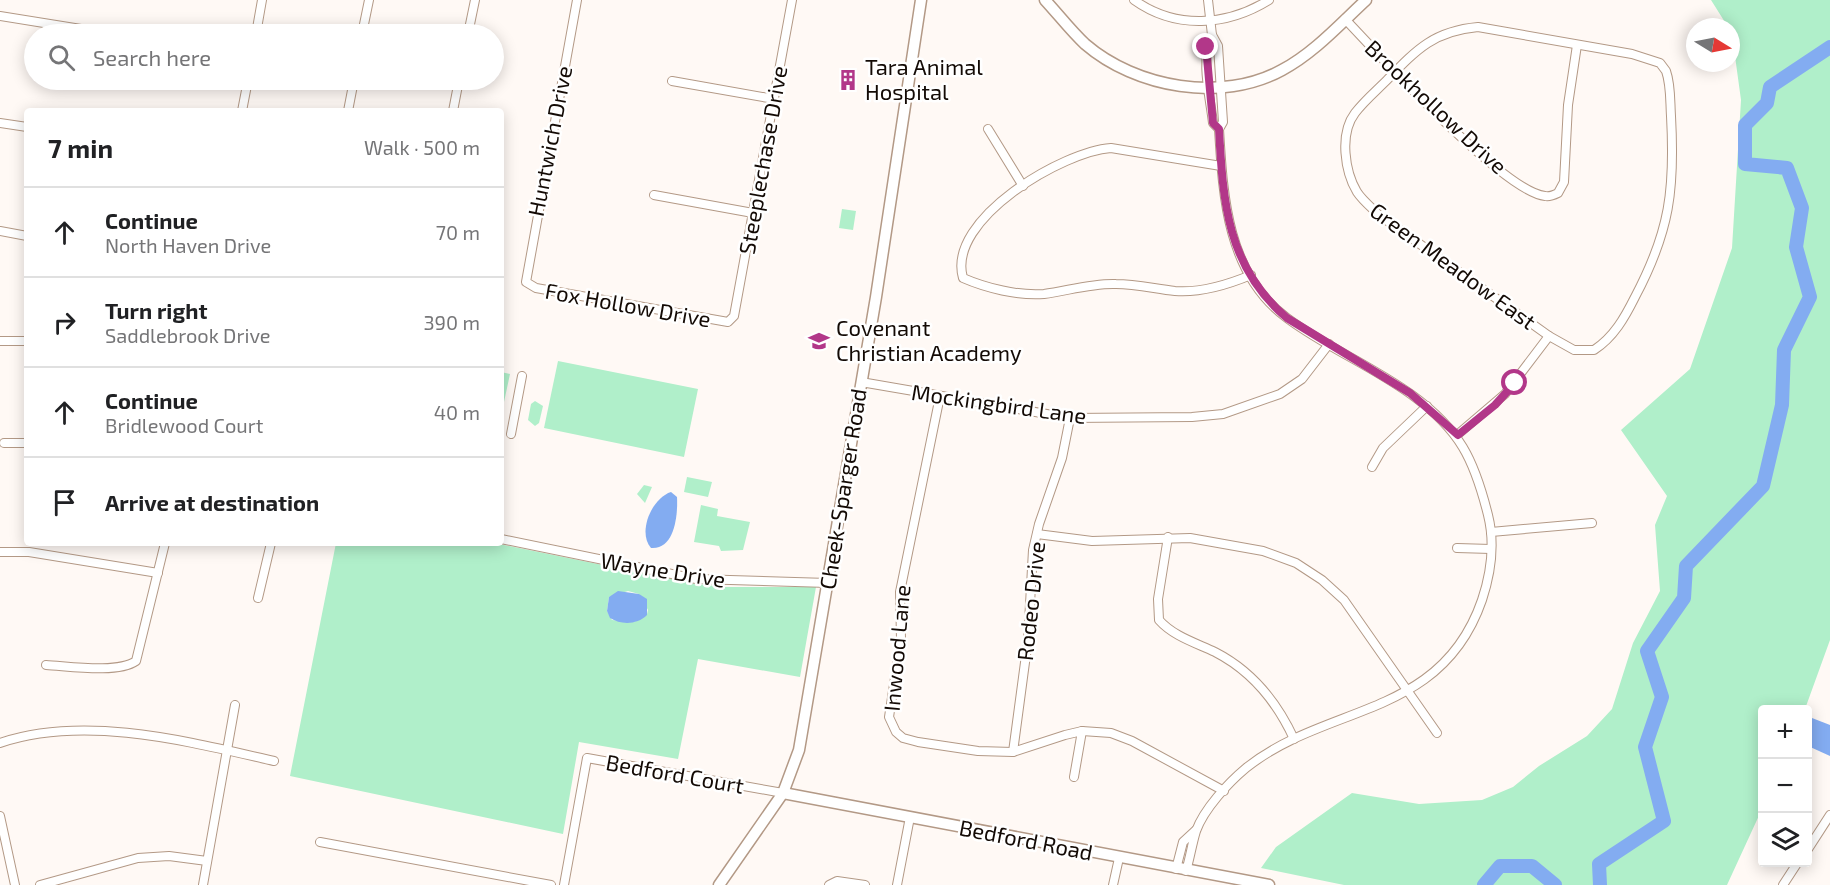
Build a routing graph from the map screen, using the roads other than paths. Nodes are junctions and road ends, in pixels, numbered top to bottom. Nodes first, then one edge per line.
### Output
1 (262, 0) edge
2 (369, 0) edge
3 (475, 0) edge
4 (577, 0) edge
5 (792, 0) edge
6 (921, 0) edge
7 (1046, 0) edge
8 (1134, 0) edge
9 (1208, 0) edge
10 (1269, 0) edge
11 (1366, 0) edge
12 (0, 16) edge
13 (1345, 19) junction
14 (1210, 22) junction
15 (50, 24) edge
16 (258, 24) edge
17 (364, 24) edge
18 (470, 24) edge
19 (1212, 35) junction
20 (1577, 45) junction
21 (1395, 71) junction
22 (672, 81) dead end
23 (1221, 87) junction
24 (1209, 88) junction
25 (246, 90) edge
26 (352, 90) edge
27 (457, 90) edge
28 (774, 99) junction
29 (243, 108) edge
30 (349, 108) edge
31 (454, 108) edge
32 (0, 123) edge
33 (24, 127) edge
34 (988, 129) dead end
35 (1219, 129) junction
36 (1221, 166) junction
37 (1023, 186) junction
38 (654, 195) dead end
39 (753, 213) junction
40 (0, 231) edge
41 (24, 235) edge
42 (1251, 275) junction
43 (526, 282) joint
44 (733, 320) joint
45 (1549, 336) junction
46 (0, 340) edge
47 (24, 341) edge
48 (1329, 344) junction
49 (522, 376) dead end
50 (861, 382) junction
51 (940, 396) junction
52 (1426, 406) junction
53 (1070, 418) junction
54 (511, 434) dead end
55 (1458, 435) junction
56 (4, 443) dead end
57 (24, 443) edge
58 (1372, 467) dead end
59 (1592, 523) dead end
60 (1491, 532) junction
61 (1037, 534) junction
62 (1168, 537) junction
63 (504, 540) edge
64 (164, 546) edge
65 (270, 546) edge
66 (1457, 548) dead end
67 (1491, 549) junction
68 (0, 552) edge
69 (158, 573) junction
70 (828, 582) junction
71 (258, 598) dead end
72 (46, 665) dead end
73 (1408, 691) junction
74 (235, 705) dead end
75 (1083, 731) junction
76 (1437, 733) dead end
77 (1294, 739) junction
78 (0, 743) edge
79 (227, 751) junction
80 (1014, 752) junction
81 (274, 760) dead end
82 (1074, 777) dead end
83 (1224, 791) junction
84 (783, 794) junction
85 (1830, 815) edge
86 (0, 816) edge
87 (910, 817) junction
88 (320, 842) dead end
89 (1812, 843) edge
90 (1119, 858) junction
91 (207, 861) junction
92 (1795, 867) edge
93 (1181, 869) junction
94 (505, 881) edge
95 (15, 885) edge
96 (40, 885) edge
97 (203, 885) edge
98 (551, 885) edge
99 (564, 885) edge
100 (719, 885) edge
101 (828, 885) edge
102 (865, 885) edge
103 (897, 885) edge
104 (1113, 885) edge
105 (1269, 885) edge
106 (1784, 885) edge

1 - 16 street
2 - 17 street
3 - 18 street
4 - 43 street, Huntwich Drive
5 - 28 street, Steeplechase Drive
6 - 50 main road, Cheek-Sparger Road
7 - 24 main road
8 - 14 street
9 - 14 street
10 - 14 street
11 - 13 main road
12 - 15 street
13 - 21 street, Brookhollow Drive
13 - 23 main road
14 - 19 street
19 - 23 street
19 - 24 street
20 - 21 street, Green Meadow East
20 - 21 street, Brookhollow Drive
20 - 45 street, Green Meadow East
21 - 45 street, Green Meadow East
22 - 28 street
23 - 24 main road
23 - 35 street
24 - 35 street
25 - 29 street
26 - 30 street
27 - 31 street
28 - 39 street, Steeplechase Drive
32 - 33 street
34 - 37 street
35 - 36 street
36 - 37 street
36 - 42 street
37 - 42 street
38 - 39 street
39 - 44 street, Steeplechase Drive
40 - 41 street
42 - 48 street
43 - 44 street, Fox Hollow Drive
45 - 55 street
46 - 47 street
48 - 52 street
48 - 53 street, Mockingbird Lane
49 - 54 street
50 - 51 street, Mockingbird Lane
50 - 70 main road, Cheek-Sparger Road
51 - 53 street, Mockingbird Lane
51 - 80 street, Inwood Lane
52 - 55 street
52 - 58 street
53 - 61 street, Rodeo Drive
55 - 60 street
56 - 57 street
59 - 60 street
60 - 67 street
61 - 62 street
61 - 80 street, Rodeo Drive
62 - 73 street
62 - 77 street
63 - 70 street, Wayne Drive
64 - 69 street
65 - 71 street
66 - 67 street
67 - 73 street
68 - 69 street
69 - 72 street
70 - 84 main road, Cheek-Sparger Road
73 - 76 street
73 - 77 street
74 - 79 street
75 - 80 street, Inwood Lane
75 - 82 street
75 - 83 street, Inwood Lane
77 - 83 street
78 - 79 street
79 - 81 street
79 - 91 street
83 - 93 street
84 - 87 main road, Bedford Road
84 - 99 street, Bedford Court
84 - 100 main road, Cheek-Sparger Road
85 - 89 street
86 - 95 street
87 - 90 main road, Bedford Road
87 - 103 street
88 - 94 street
90 - 93 main road, Bedford Road
90 - 104 street
91 - 96 street
91 - 97 street
92 - 106 street
93 - 105 main road, Bedford Road
94 - 98 street
101 - 102 street

